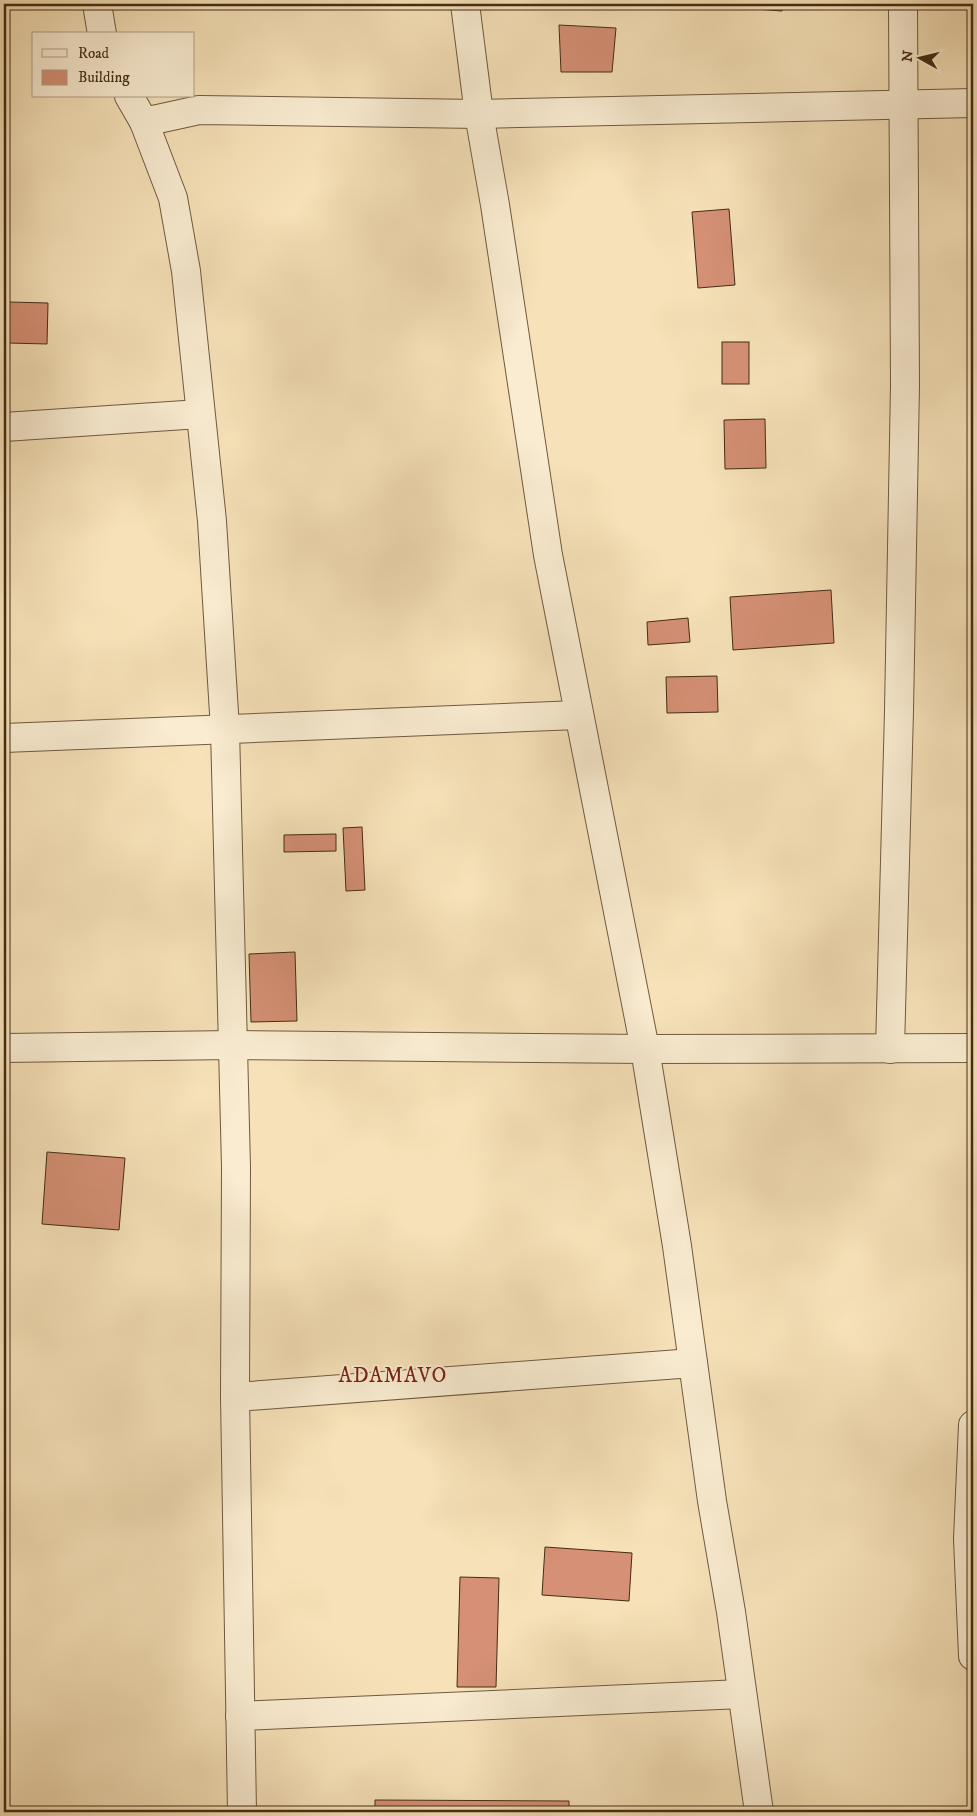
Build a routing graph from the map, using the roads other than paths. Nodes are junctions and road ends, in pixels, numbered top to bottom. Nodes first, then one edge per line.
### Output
1 (97, 4) edge
2 (465, 4) edge
3 (904, 4) edge
4 (102, 32) edge
5 (131, 98) edge
6 (903, 103) junction
7 (973, 103) edge
8 (479, 114) junction
9 (144, 122) junction
10 (200, 414) junction
11 (4, 427) edge
12 (579, 716) junction
13 (225, 729) junction
14 (4, 738) edge
15 (233, 1045) junction
16 (4, 1048) edge
17 (973, 1048) edge
18 (645, 1049) junction
19 (890, 1049) junction
20 (693, 1363) junction
21 (235, 1397) junction
22 (973, 1425) edge
23 (973, 1656) edge
24 (742, 1694) junction
25 (240, 1716) junction
26 (242, 1812) edge
27 (759, 1812) edge

1 - 4 street
2 - 8 street
3 - 6 street
5 - 9 street
6 - 7 street
6 - 8 street
6 - 19 street
8 - 9 street
8 - 12 street
9 - 10 street
10 - 11 street
10 - 13 street
12 - 13 street
12 - 18 street
13 - 14 street
13 - 15 street
15 - 16 street
15 - 18 street
15 - 21 street
17 - 19 street
18 - 19 street
18 - 20 street
20 - 21 street
20 - 24 street
21 - 25 street
22 - 23 street
24 - 25 street
24 - 27 street
25 - 26 street

